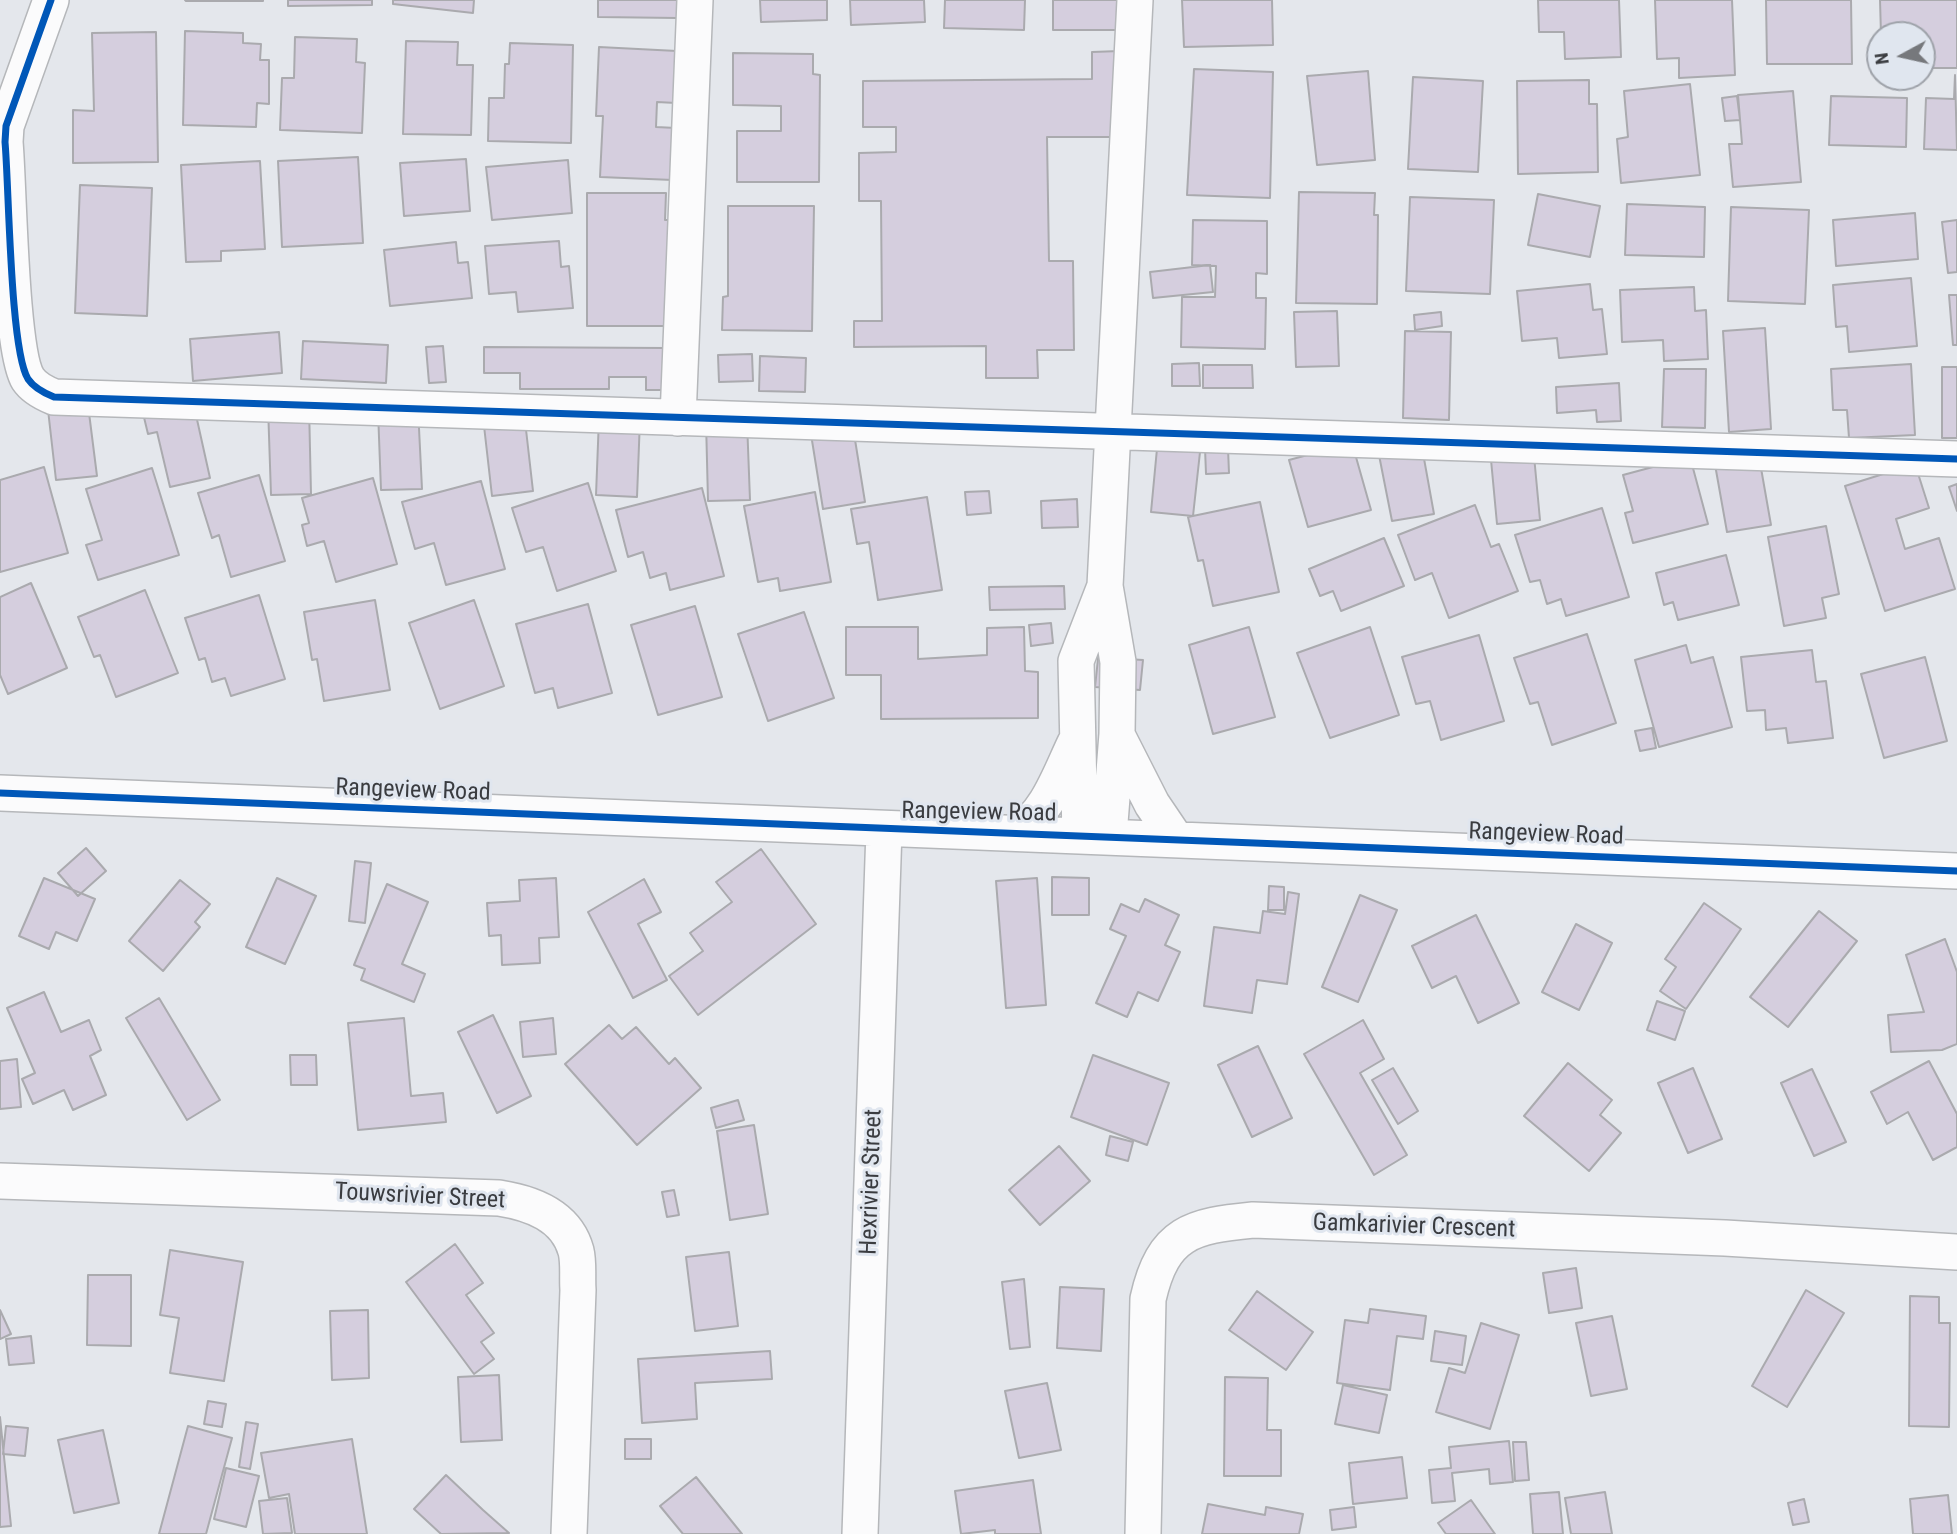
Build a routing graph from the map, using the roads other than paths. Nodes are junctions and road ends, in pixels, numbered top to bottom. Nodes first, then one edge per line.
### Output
1 (51, 0) edge
2 (695, 0) edge
3 (1135, 0) edge
4 (678, 418) junction
5 (1112, 430) junction
6 (1957, 458) edge
7 (1105, 586) junction
8 (1117, 734) junction
9 (1077, 737) junction
10 (0, 793) edge
11 (884, 830) junction
12 (1016, 833) junction
13 (1095, 835) junction
14 (1175, 838) junction
15 (1957, 871) edge
16 (0, 1181) edge
17 (1957, 1252) edge
18 (569, 1534) edge
19 (860, 1534) edge
20 (1143, 1534) edge

1 - 4 street
2 - 4 street
3 - 5 street
4 - 5 street
5 - 6 street
5 - 7 street
7 - 8 street
7 - 9 street
8 - 9 street
8 - 13 street
8 - 14 street
9 - 12 street
9 - 13 street
10 - 11 street, Rangeview Road
11 - 12 street, Rangeview Road
11 - 19 street, Hexrivier Street
12 - 13 street, Rangeview Road
13 - 14 street, Rangeview Road
14 - 15 street, Rangeview Road
16 - 18 street, Touwsrivier Street
17 - 20 street, Gamkarivier Crescent

